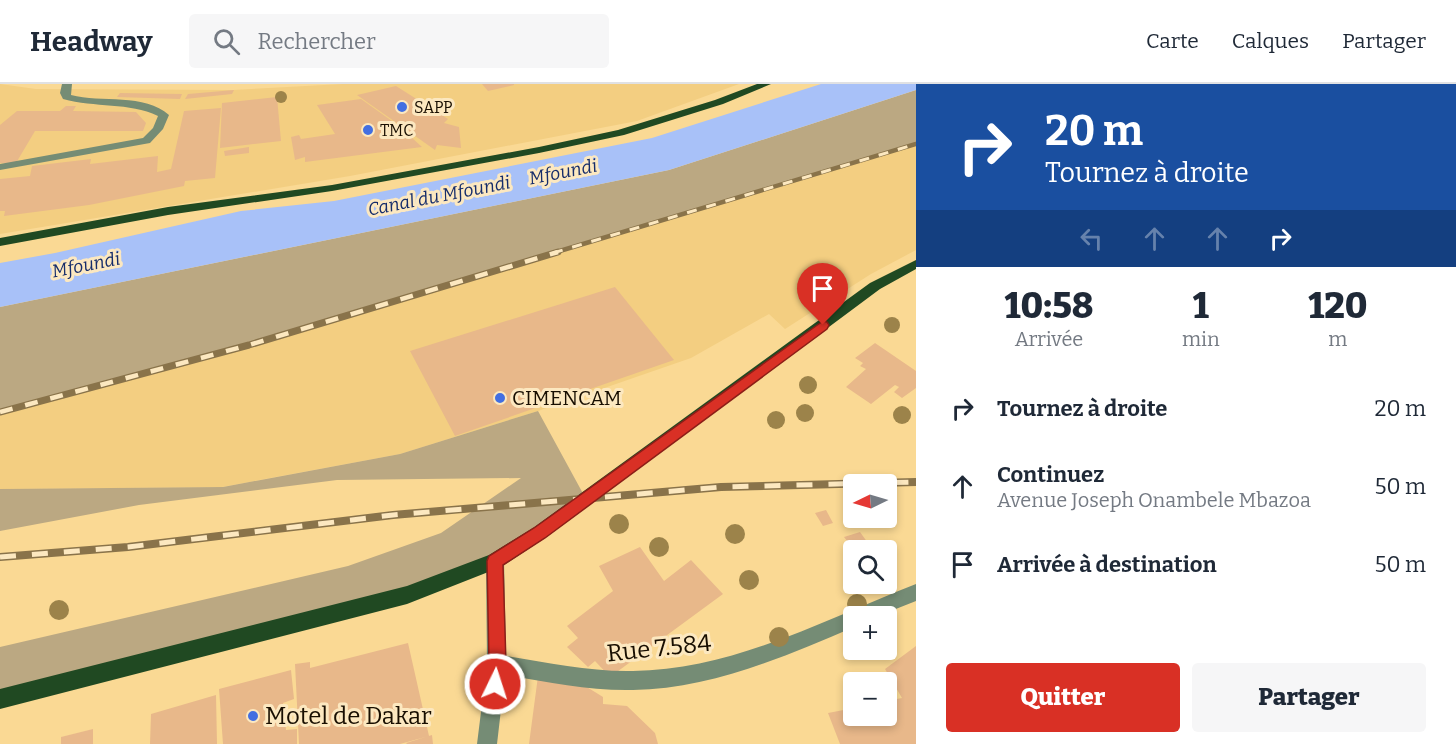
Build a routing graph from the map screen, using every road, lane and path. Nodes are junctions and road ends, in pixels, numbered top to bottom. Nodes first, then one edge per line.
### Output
1 (67, 84) edge
2 (766, 84) edge
3 (0, 167) edge
4 (0, 243) edge
5 (916, 264) edge
6 (495, 561) junction
7 (916, 592) edge
8 (882, 606) edge
9 (843, 622) edge
10 (497, 664) junction
11 (0, 699) edge
12 (487, 744) edge

1 - 3 street
2 - 4 main road
5 - 6 main road
6 - 10 street
6 - 11 main road
7 - 8 street
9 - 10 street, Rue 7.584
10 - 12 street

